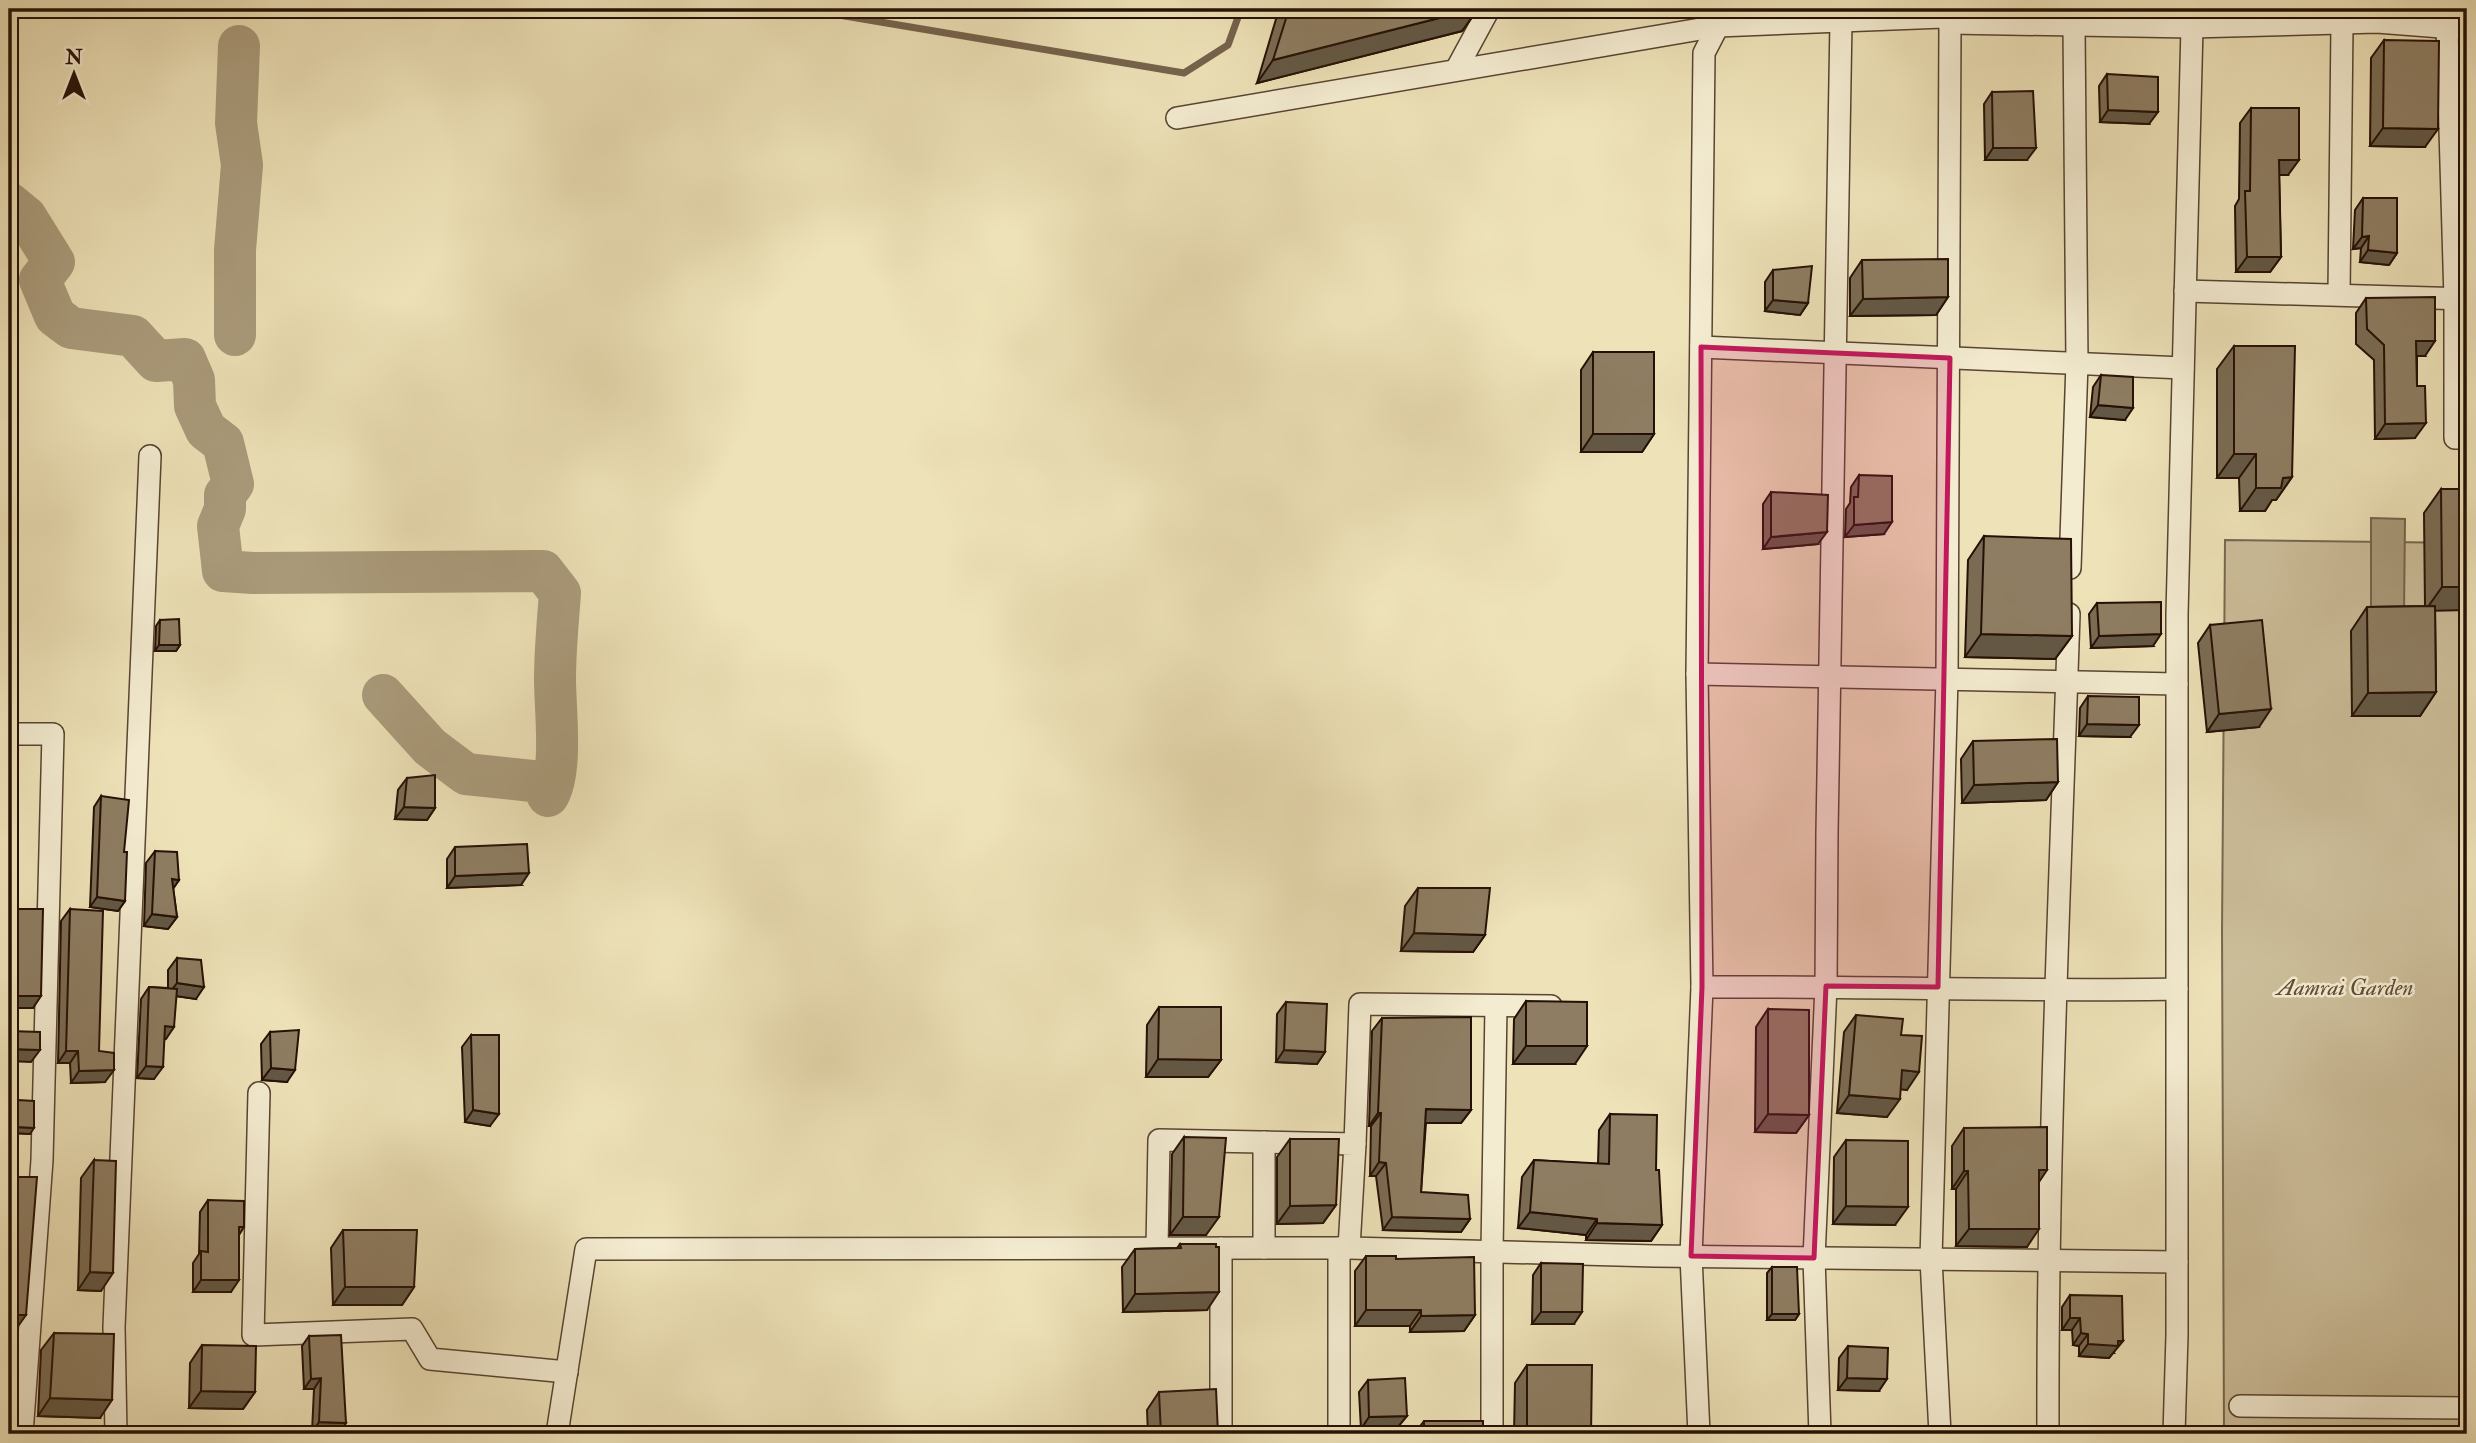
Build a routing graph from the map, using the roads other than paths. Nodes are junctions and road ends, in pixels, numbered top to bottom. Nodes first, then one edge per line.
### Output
1 (1489, 9) edge
2 (2377, 15) edge
3 (1945, 16) edge
4 (1719, 17) edge
5 (1841, 21) junction
6 (2342, 25) junction
7 (2074, 27) junction
8 (2192, 27) junction
9 (2457, 29) edge
10 (1456, 70) junction
11 (1177, 118) dead end
12 (2185, 291) junction
13 (2339, 294) junction
14 (2461, 299) edge
15 (1701, 347) junction
16 (1835, 352) junction
17 (1950, 358) junction
18 (2077, 363) junction
19 (2183, 368) junction
20 (2467, 438) edge
21 (150, 456) dead end
22 (1697, 674) junction
23 (1829, 676) junction
24 (1947, 678) junction
25 (2067, 681) junction
26 (2177, 684) junction
27 (9, 734) edge
28 (1826, 986) junction
29 (1702, 987) junction
30 (1938, 987) junction
31 (2177, 989) junction
32 (2054, 991) junction
33 (1496, 1006) junction
34 (1570, 1007) edge
35 (259, 1093) dead end
36 (1265, 1142) junction
37 (1355, 1144) junction
38 (1157, 1248) junction
39 (1221, 1248) junction
40 (1264, 1248) junction
41 (1344, 1248) junction
42 (1492, 1251) junction
43 (1691, 1256) junction
44 (1814, 1258) junction
45 (1931, 1259) junction
46 (2047, 1261) junction
47 (2177, 1262) junction
48 (567, 1372) junction
49 (2240, 1406) dead end
50 (2467, 1408) edge
51 (22, 1434) edge
52 (116, 1434) edge
53 (557, 1434) edge
54 (1221, 1434) edge
55 (1339, 1434) edge
56 (1492, 1434) edge
57 (1699, 1434) edge
58 (1820, 1434) edge
59 (1940, 1434) edge
60 (2048, 1434) edge
61 (2174, 1434) edge

1 - 10 street
2 - 6 street
2 - 9 street
3 - 5 street
3 - 7 street
3 - 17 street
4 - 5 street
4 - 10 street
4 - 15 street
5 - 16 street
6 - 8 street
6 - 13 street
7 - 8 street
7 - 18 street
8 - 12 street
9 - 14 street
10 - 11 street
12 - 13 street
12 - 19 street
13 - 14 street
14 - 20 street
15 - 16 street
15 - 22 street
16 - 17 street
16 - 23 street
17 - 18 street
17 - 24 street
18 - 19 street
18 - 25 street
19 - 26 street
21 - 52 street
22 - 23 street
22 - 29 street
23 - 24 street
23 - 28 street
24 - 25 street
24 - 30 street
25 - 26 street
25 - 32 street
26 - 31 street
27 - 51 street
28 - 29 street
28 - 30 street
28 - 44 street
29 - 43 street
30 - 32 street
30 - 45 street
31 - 32 street
31 - 47 street
32 - 46 street
33 - 34 street
33 - 37 street
33 - 42 street
35 - 48 street
36 - 37 street
36 - 38 street
36 - 40 street
37 - 41 street
38 - 39 street
38 - 48 street
39 - 40 street
39 - 54 street
40 - 41 street
41 - 42 street
41 - 55 street
42 - 43 street
42 - 56 street
43 - 44 street
43 - 57 street
44 - 45 street
44 - 58 street
45 - 46 street
45 - 59 street
46 - 47 street
46 - 60 street
47 - 61 street
48 - 53 street
49 - 50 street

